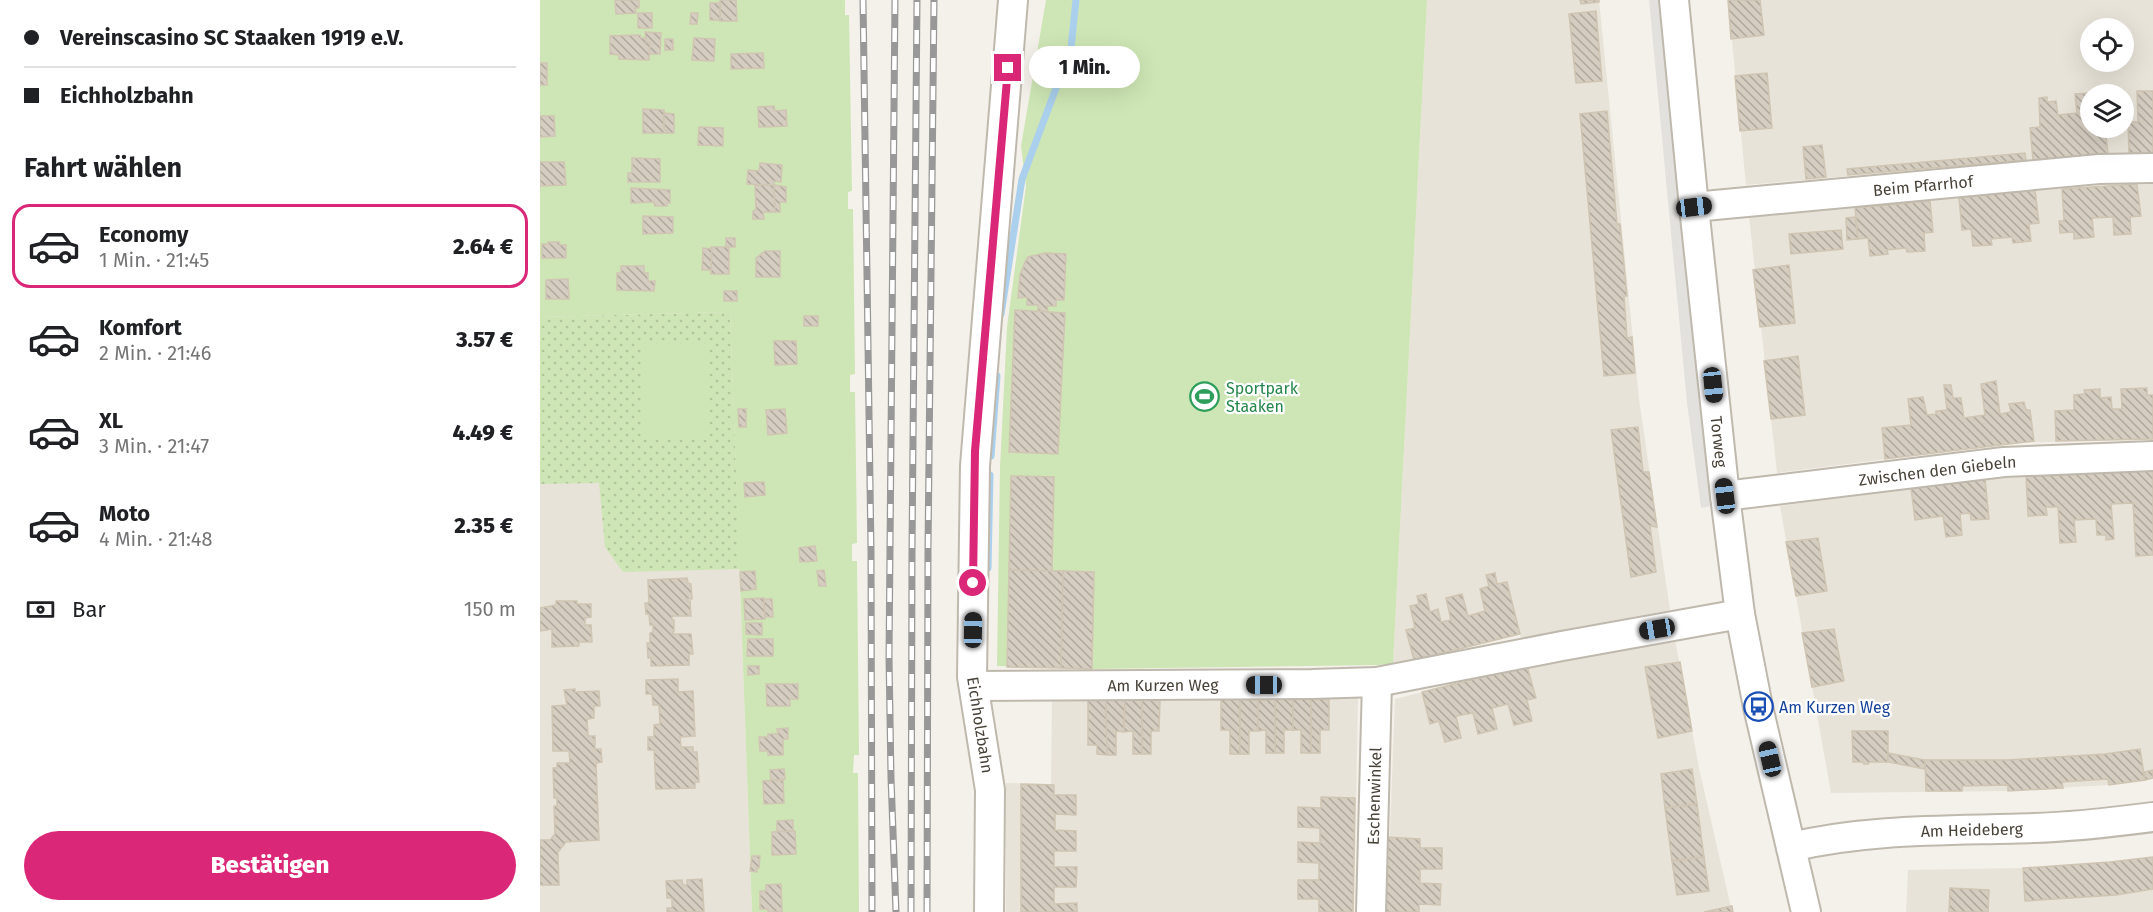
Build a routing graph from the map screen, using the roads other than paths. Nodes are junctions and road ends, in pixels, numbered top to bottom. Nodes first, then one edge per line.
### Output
1 (1013, 0) edge
2 (1674, 0) edge
3 (2153, 168) edge
4 (1694, 207) junction
5 (2153, 456) edge
6 (1725, 496) junction
7 (1740, 614) junction
8 (1377, 682) junction
9 (975, 686) junction
10 (2153, 817) edge
11 (1791, 847) junction
12 (989, 912) edge
13 (1371, 912) edge
14 (1806, 912) edge

1 - 9 street, Eichholzbahn
2 - 4 street, Torweg
3 - 4 street, Beim Pfarrhof
4 - 6 street, Torweg
5 - 6 street, Zwischen den Giebeln
6 - 7 street, Torweg
7 - 8 street, Am Kurzen Weg
7 - 11 street, Torweg
8 - 9 street, Am Kurzen Weg
8 - 13 street, Eschenwinkel
9 - 12 street, Eichholzbahn
10 - 11 street, Am Heideberg
11 - 14 street, Torweg

